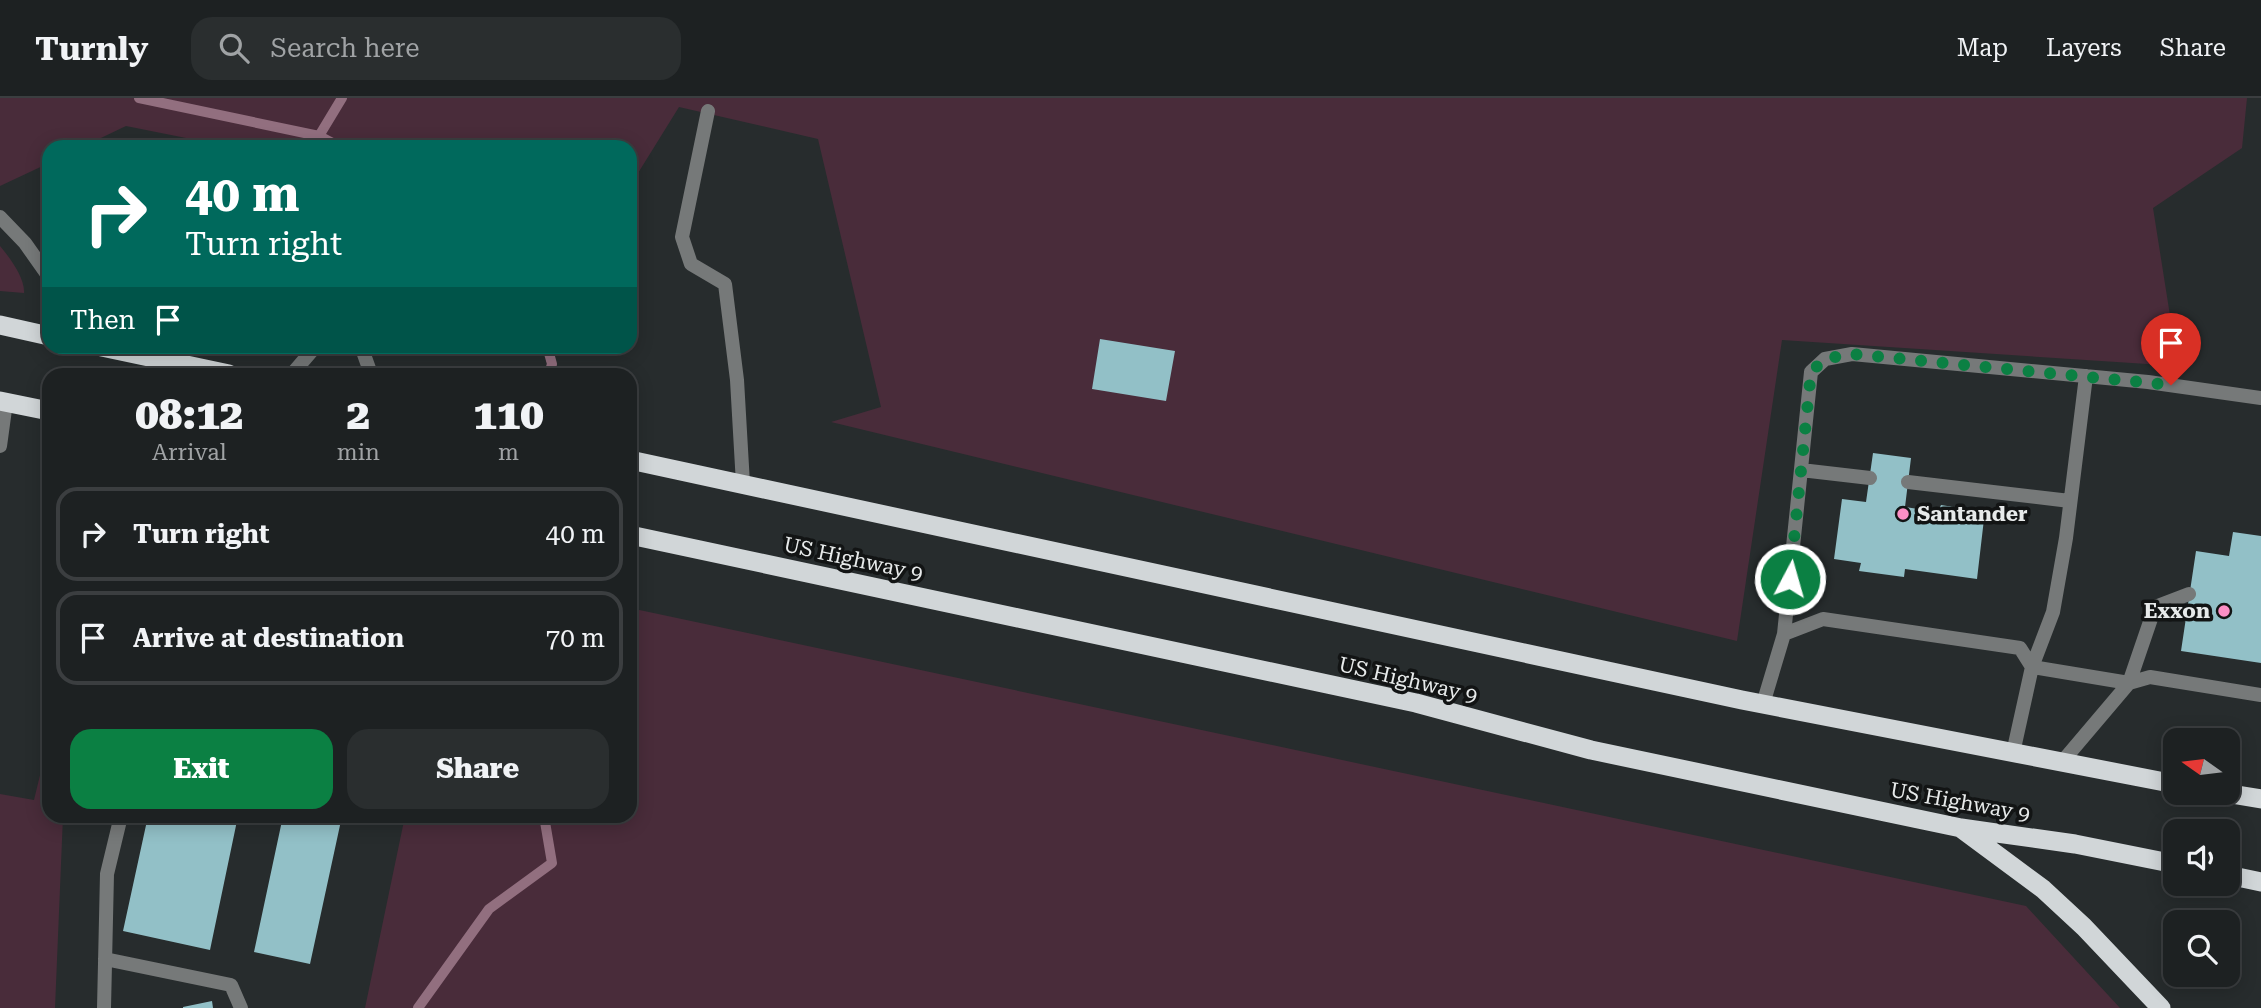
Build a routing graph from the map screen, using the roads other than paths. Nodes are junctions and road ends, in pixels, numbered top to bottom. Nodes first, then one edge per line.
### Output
1 (708, 111) dead end
2 (0, 217) edge
3 (42, 267) edge
4 (0, 325) edge
5 (42, 334) edge
6 (142, 354) edge
7 (309, 354) edge
8 (203, 368) edge
9 (297, 368) edge
10 (2086, 376) junction
11 (2261, 398) edge
12 (3, 401) edge
13 (42, 409) edge
14 (0, 446) edge
15 (637, 461) edge
16 (1801, 470) junction
17 (1870, 478) dead end
18 (1908, 482) dead end
19 (743, 484) junction
20 (2070, 501) junction
21 (637, 536) edge
22 (2189, 594) dead end
23 (1784, 634) junction
24 (2032, 667) junction
25 (2129, 683) junction
26 (2261, 695) edge
27 (1763, 704) junction
28 (2014, 753) junction
29 (2062, 762) junction
30 (2163, 782) edge
31 (2240, 796) edge
32 (2261, 799) edge
33 (119, 823) edge
34 (1961, 828) junction
35 (2163, 862) edge
36 (2240, 878) edge
37 (2261, 882) edge
38 (105, 959) junction
39 (104, 1008) edge
40 (241, 1008) edge
41 (2161, 1008) edge

1 - 19 street
2 - 3 street
4 - 5 highway
6 - 8 highway
7 - 9 street
10 - 11 street
10 - 16 street
10 - 20 street
12 - 13 highway
12 - 14 street
15 - 19 highway
16 - 17 street
16 - 23 street
18 - 20 street
19 - 27 highway
20 - 24 street
21 - 34 highway, US Highway 9
22 - 25 street
23 - 24 street
23 - 27 street
24 - 25 street
24 - 28 street
25 - 26 street
25 - 29 street
27 - 28 highway
28 - 29 highway
29 - 30 highway
31 - 32 highway
33 - 38 street
34 - 35 highway, US Highway 9
34 - 41 highway
36 - 37 highway
38 - 39 street
38 - 40 street

